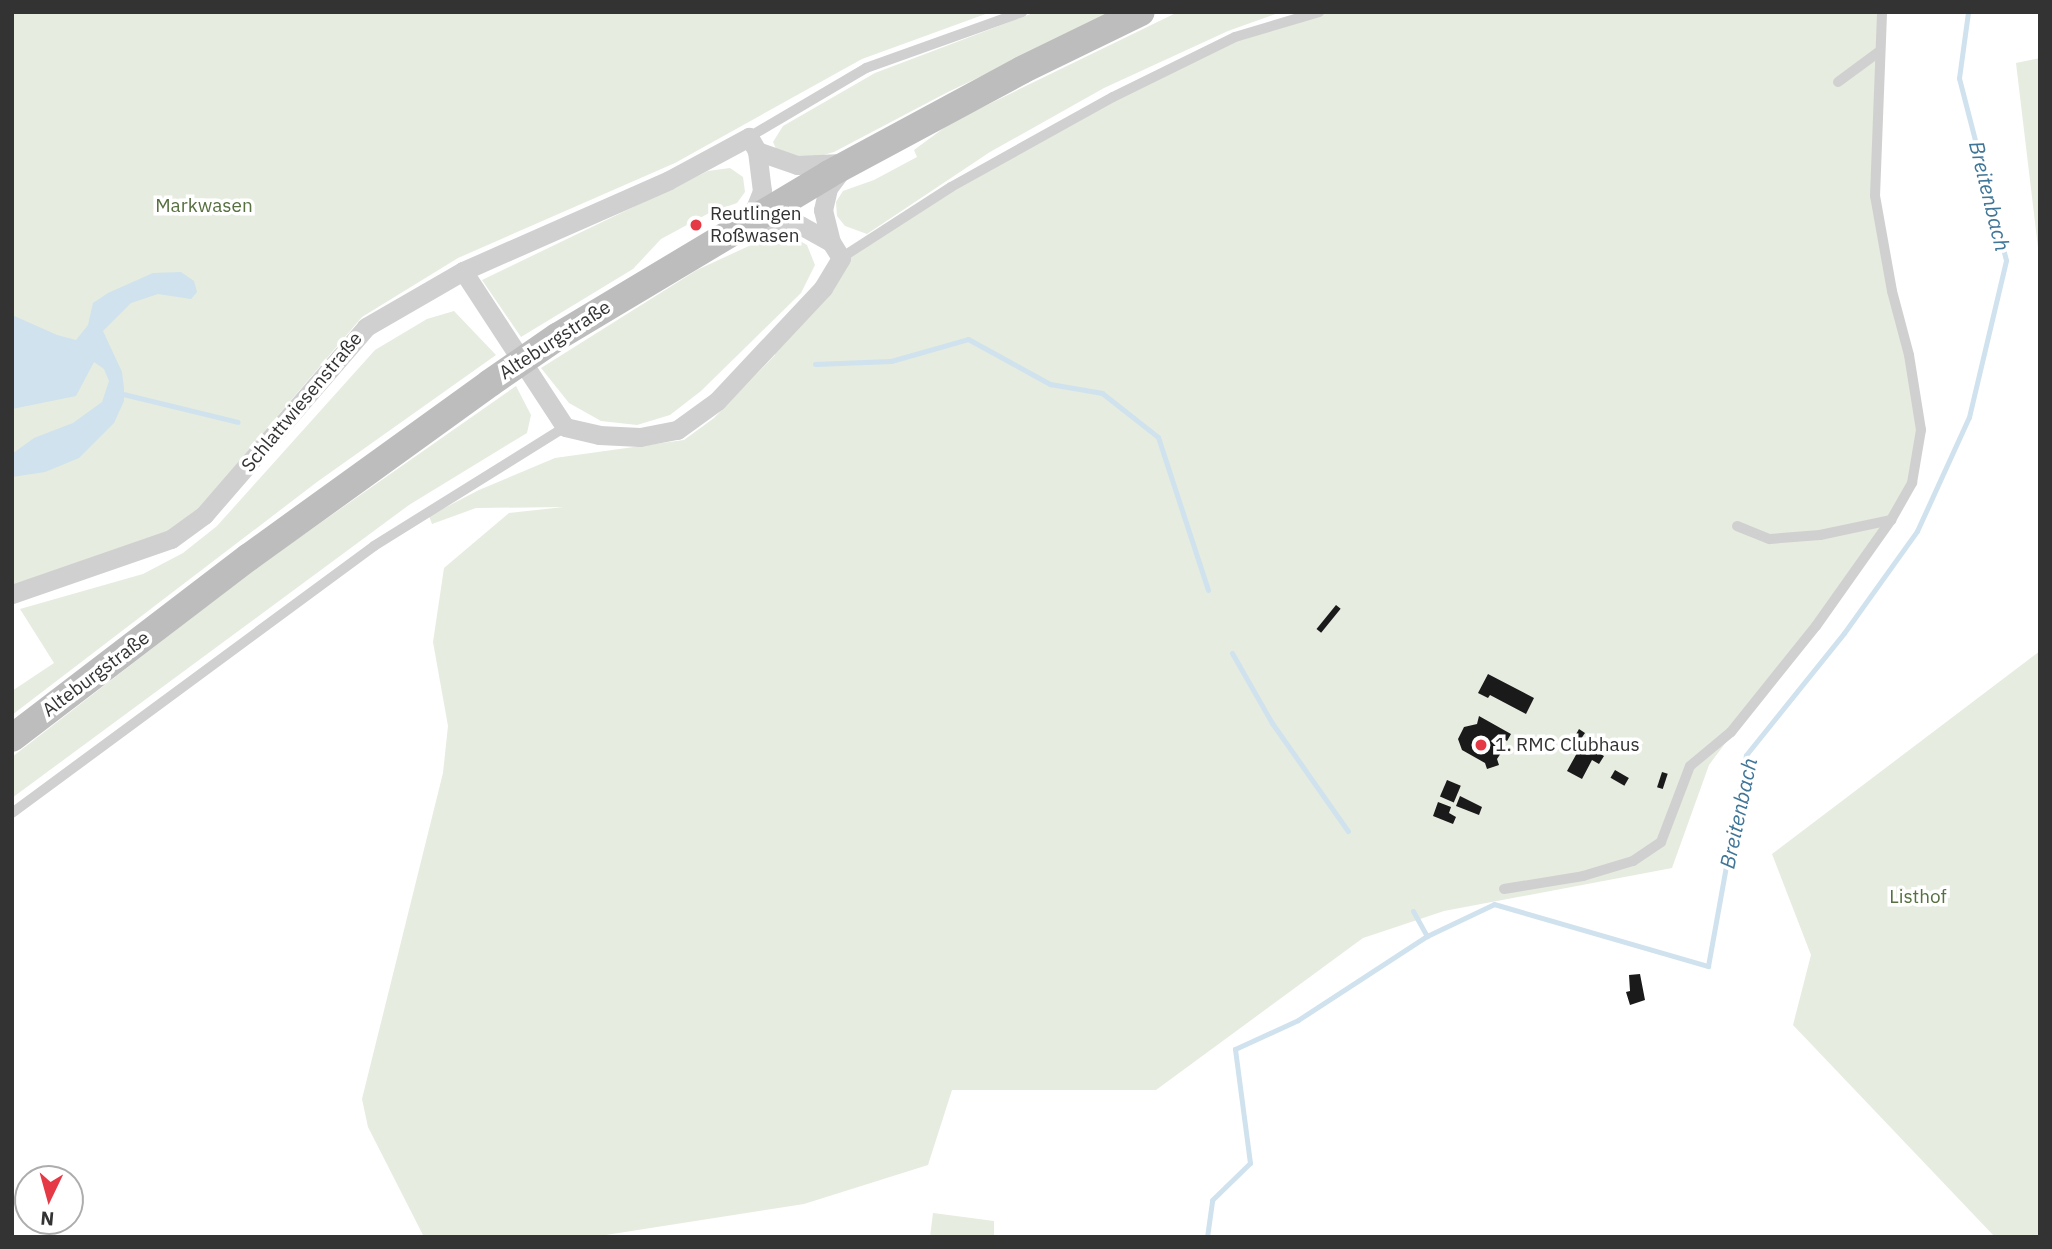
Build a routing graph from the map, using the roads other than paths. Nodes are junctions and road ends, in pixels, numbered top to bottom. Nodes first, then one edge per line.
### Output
1 (1022, 12) edge
2 (1141, 12) edge
3 (1319, 12) edge
4 (1882, 12) edge
5 (1880, 51) junction
6 (1838, 82) dead end
7 (753, 144) junction
8 (851, 162) junction
9 (749, 221) junction
10 (836, 250) junction
11 (463, 271) junction
12 (565, 427) junction
13 (1891, 520) junction
14 (1737, 526) dead end
15 (12, 594) edge
16 (12, 737) edge
17 (12, 813) edge
18 (1504, 889) dead end

1 - 7 lane
2 - 8 main road, Alteburgstraße
3 - 10 lane
4 - 5 lane
5 - 6 lane
5 - 13 lane
7 - 8 street
7 - 9 street
7 - 11 street, Schlattwiesenstraße
8 - 9 main road, Alteburgstraße
8 - 10 street
9 - 10 street
9 - 16 main road, Alteburgstraße, bridge
10 - 12 street
11 - 12 street
11 - 15 street, Schlattwiesenstraße
12 - 17 lane
13 - 14 lane
13 - 18 lane

